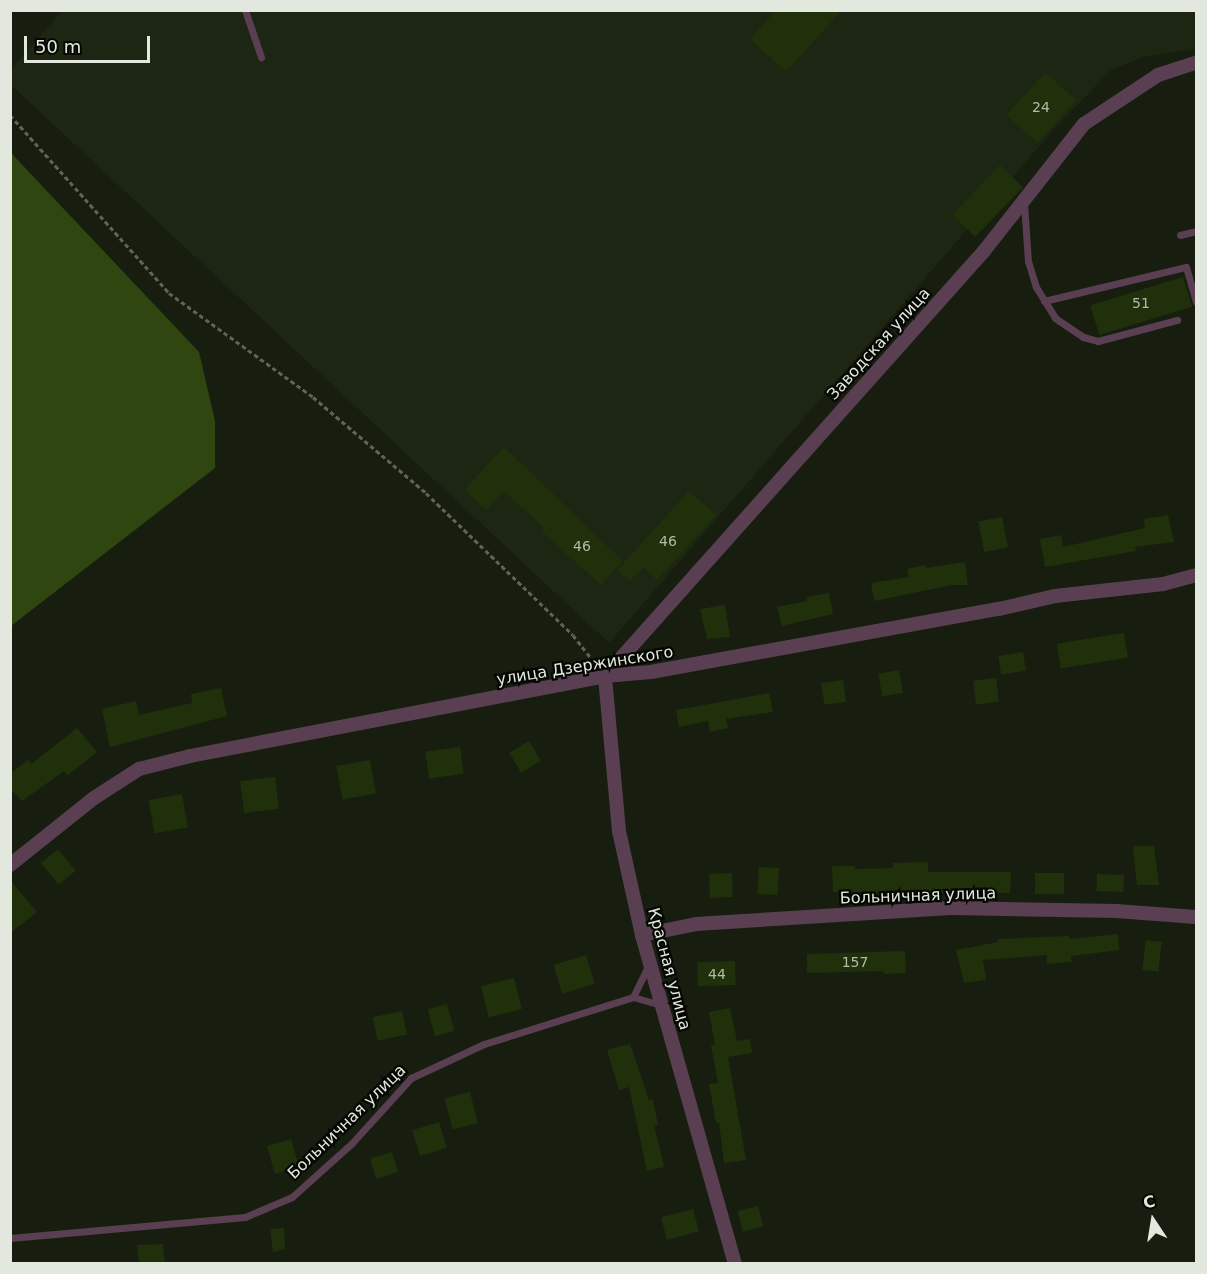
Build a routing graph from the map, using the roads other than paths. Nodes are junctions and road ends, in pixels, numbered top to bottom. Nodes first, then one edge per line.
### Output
1 (245, 10) edge
2 (261, 57) dead end
3 (1197, 63) edge
4 (1024, 201) junction
5 (1197, 231) edge
6 (1180, 235) dead end
7 (1044, 301) junction
8 (1197, 302) edge
9 (1178, 320) dead end
10 (1197, 575) edge
11 (605, 676) junction
12 (10, 865) edge
13 (1197, 916) edge
14 (642, 935) junction
15 (650, 964) junction
16 (633, 997) junction
17 (662, 1005) junction
18 (10, 1238) edge
19 (735, 1263) edge

1 - 2 lane
3 - 4 street, Заводская улица
4 - 7 lane
4 - 11 street, Заводская улица
5 - 6 lane
7 - 8 lane
7 - 9 lane
10 - 11 street, улица Дзержинского
11 - 12 street, улица Дзержинского
11 - 14 street, Красная улица
13 - 14 street, Больничная улица
14 - 15 street, Красная улица
15 - 16 lane
15 - 17 street, Красная улица
16 - 17 lane
16 - 18 lane, Больничная улица
17 - 19 street, Красная улица

